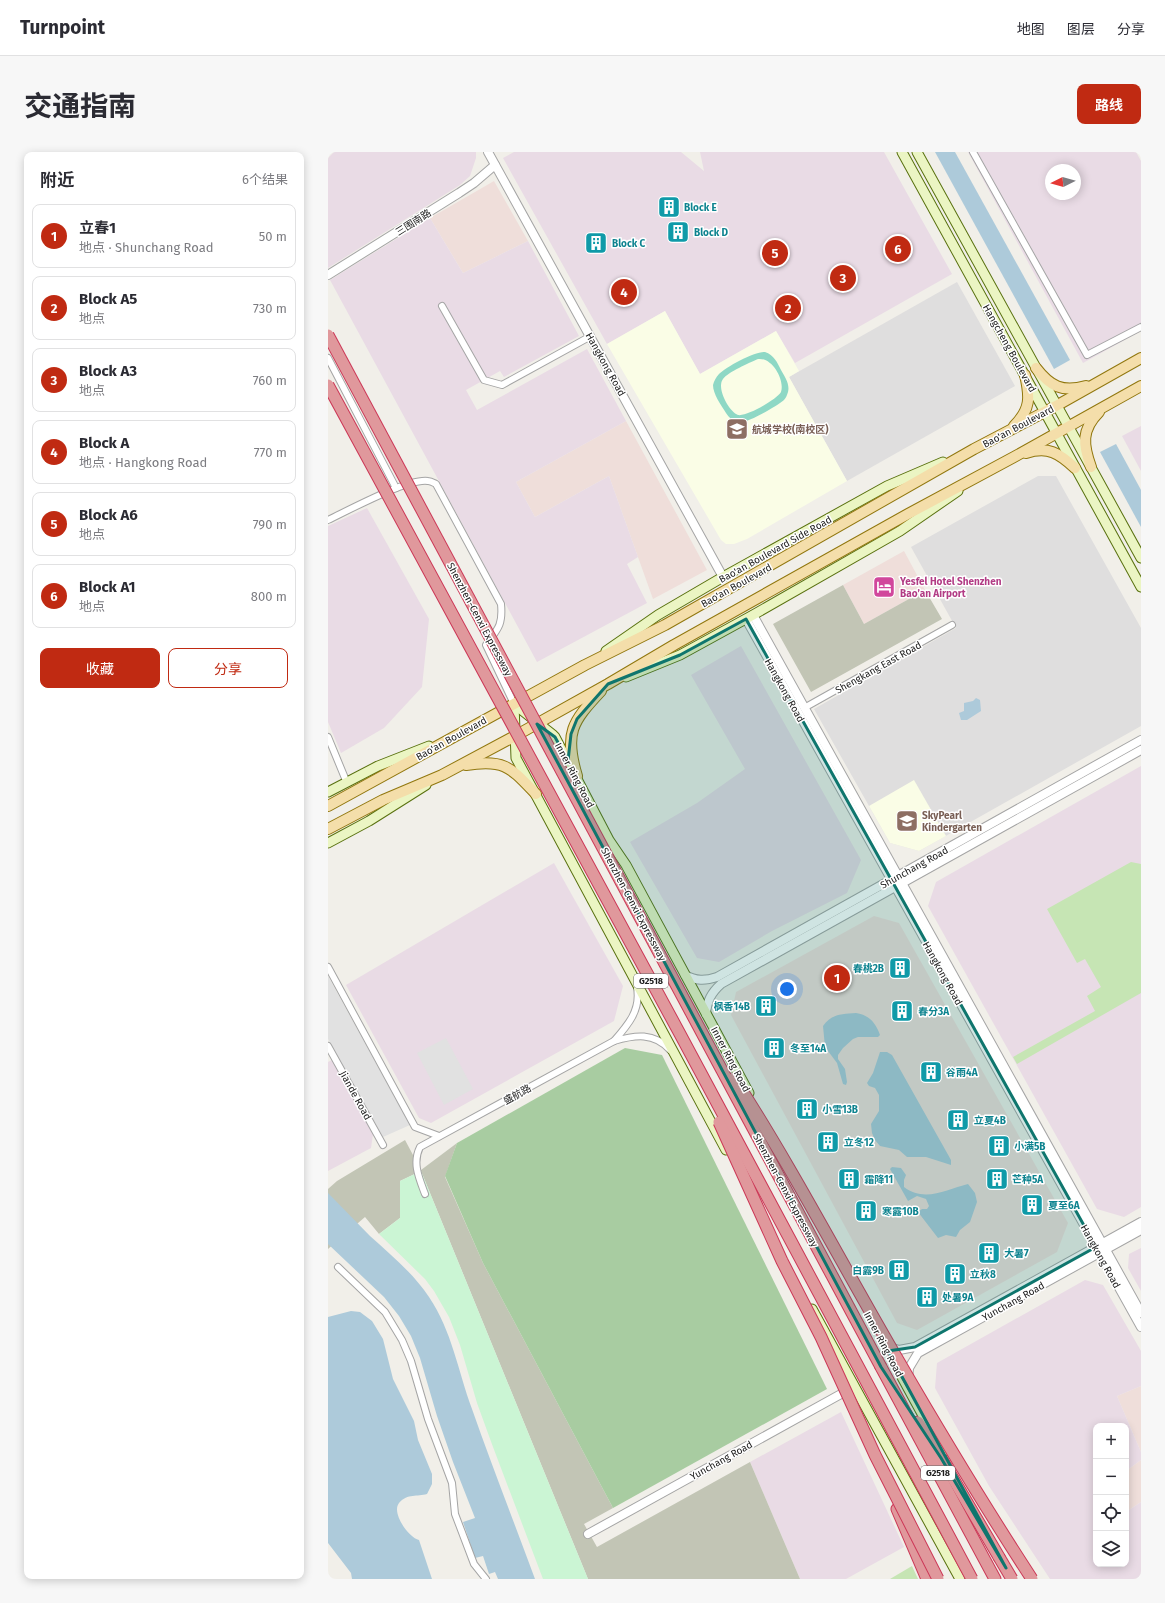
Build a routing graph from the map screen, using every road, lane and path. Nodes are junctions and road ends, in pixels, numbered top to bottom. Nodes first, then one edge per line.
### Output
1 (488, 152) edge
2 (902, 152) edge
3 (917, 152) edge
4 (973, 152) edge
5 (495, 165) junction
6 (328, 275) edge
7 (442, 306) dead end
8 (1141, 327) edge
9 (328, 335) edge
10 (591, 336) junction
11 (1141, 354) edge
12 (328, 358) edge
13 (1137, 360) edge
14 (1036, 368) junction
15 (1025, 375) junction
16 (1097, 383) junction
17 (328, 385) edge
18 (1141, 386) edge
19 (1109, 404) junction
20 (1056, 406) junction
21 (1045, 412) junction
22 (1068, 427) junction
23 (1006, 433) junction
24 (1057, 433) junction
25 (974, 449) junction
26 (1014, 457) junction
27 (1091, 467) junction
28 (1076, 468) junction
29 (979, 476) junction
30 (396, 488) junction
31 (328, 520) edge
32 (1141, 558) edge
33 (723, 578) junction
34 (1141, 587) edge
35 (749, 617) junction
36 (952, 625) dead end
37 (585, 665) junction
38 (608, 684) junction
39 (514, 704) junction
40 (804, 708) junction
41 (538, 723) junction
42 (515, 736) junction
43 (328, 737) edge
44 (447, 740) junction
45 (1141, 740) edge
46 (1141, 750) edge
47 (458, 767) junction
48 (442, 775) junction
49 (576, 776) junction
50 (347, 783) junction
51 (328, 792) edge
52 (536, 794) junction
53 (328, 806) edge
54 (328, 829) edge
55 (328, 843) edge
56 (896, 882) junction
57 (328, 967) edge
58 (685, 975) junction
59 (634, 979) junction
60 (691, 1011) junction
61 (706, 1014) junction
62 (680, 1034) junction
63 (614, 1041) junction
64 (328, 1046) edge
65 (676, 1057) junction
66 (439, 1136) junction
67 (384, 1145) dead end
68 (425, 1194) dead end
69 (1141, 1222) edge
70 (1141, 1230) edge
71 (1101, 1249) junction
72 (338, 1267) dead end
73 (1141, 1313) edge
74 (1141, 1327) edge
75 (884, 1343) junction
76 (881, 1367) junction
77 (855, 1387) junction
78 (909, 1389) junction
79 (875, 1455) junction
80 (588, 1534) dead end
81 (486, 1579) edge
82 (927, 1579) edge
83 (938, 1579) edge
84 (960, 1579) edge
85 (972, 1579) edge
86 (995, 1579) edge
87 (1012, 1579) edge
88 (1032, 1579) edge

1 - 5 street, Hangkong Road
2 - 15 main road, Hangcheng Boulevard
3 - 14 main road, Hangcheng Boulevard
4 - 8 street
5 - 6 street, 三围南路
5 - 10 street, Hangkong Road
7 - 10 street
9 - 60 highway, Shenzhen-Cenxi Expressway / G2518, bridge
10 - 33 street, Hangkong Road
11 - 13 main road
12 - 30 street
13 - 16 main road, Bao'an Boulevard
14 - 16 main road
14 - 20 main road, Hangcheng Boulevard
15 - 21 main road, Hangcheng Boulevard
15 - 23 main road
16 - 20 main road, Bao'an Boulevard
17 - 62 highway, Shenzhen-Cenxi Expressway / G2518, bridge
18 - 19 main road
19 - 22 main road
19 - 27 main road
20 - 21 main road, Bao'an Boulevard
20 - 22 main road, Hangcheng Boulevard
21 - 23 main road, Bao'an Boulevard
21 - 24 main road, Hangcheng Boulevard
22 - 24 main road
22 - 27 main road, Hangcheng Boulevard
23 - 25 main road, Bao'an Boulevard
24 - 26 main road
24 - 28 main road, Hangcheng Boulevard
25 - 33 main road, Bao'an Boulevard Side Road
25 - 37 main road, Bao'an Boulevard
26 - 28 main road
26 - 29 main road
27 - 32 main road, Hangcheng Boulevard
28 - 34 main road, Hangcheng Boulevard
29 - 35 main road
29 - 38 main road
30 - 31 street
30 - 39 street
33 - 37 main road, Bao'an Boulevard Side Road
35 - 38 main road
35 - 40 street, Hangkong Road
35 - 56 street, Hangkong Road
36 - 40 street, Shengkang East Road
37 - 39 main road, Bao'an Boulevard
38 - 41 main road
38 - 49 main road
39 - 41 main road, Inner Ring Road
39 - 42 main road
39 - 44 main road, Bao'an Boulevard
40 - 56 street, Hangkong Road
41 - 42 main road
41 - 49 main road, Inner Ring Road
42 - 47 main road
42 - 52 main road
43 - 50 street
44 - 50 main road
44 - 53 main road, Bao'an Boulevard
45 - 56 street, Shunchang Road
46 - 56 street, Shunchang Road
47 - 48 main road
47 - 52 main road
48 - 54 main road
48 - 55 main road
49 - 58 main road, Inner Ring Road
50 - 51 main road
52 - 59 main road
56 - 58 street, Shunchang Road
56 - 61 street, Shunchang Road
56 - 71 street, Hangkong Road
57 - 66 street
58 - 61 main road, Inner Ring Road
59 - 63 street
59 - 65 main road
60 - 76 highway, Shenzhen-Cenxi Expressway / G2518, bridge
60 - 88 highway, bridge
61 - 75 main road, Inner Ring Road
62 - 79 highway, bridge
62 - 85 highway, Shenzhen-Cenxi Expressway / G2518, bridge
63 - 65 street
63 - 66 street, 盛航路
64 - 67 street, Jiande Road
65 - 77 main road
66 - 68 street, 盛航路
69 - 71 street, Yunchang Road
70 - 71 street, Yunchang Road
71 - 73 street, Hangkong Road
71 - 74 street, Hangkong Road
71 - 75 street, Yunchang Road
71 - 78 street, Yunchang Road
72 - 81 street
75 - 78 main road, Inner Ring Road
76 - 86 highway, Shenzhen-Cenxi Expressway / G2518
76 - 87 highway, bridge
77 - 80 street, Yunchang Road
77 - 84 main road
78 - 87 main road, Inner Ring Road
79 - 82 highway, bridge
79 - 83 highway, bridge

